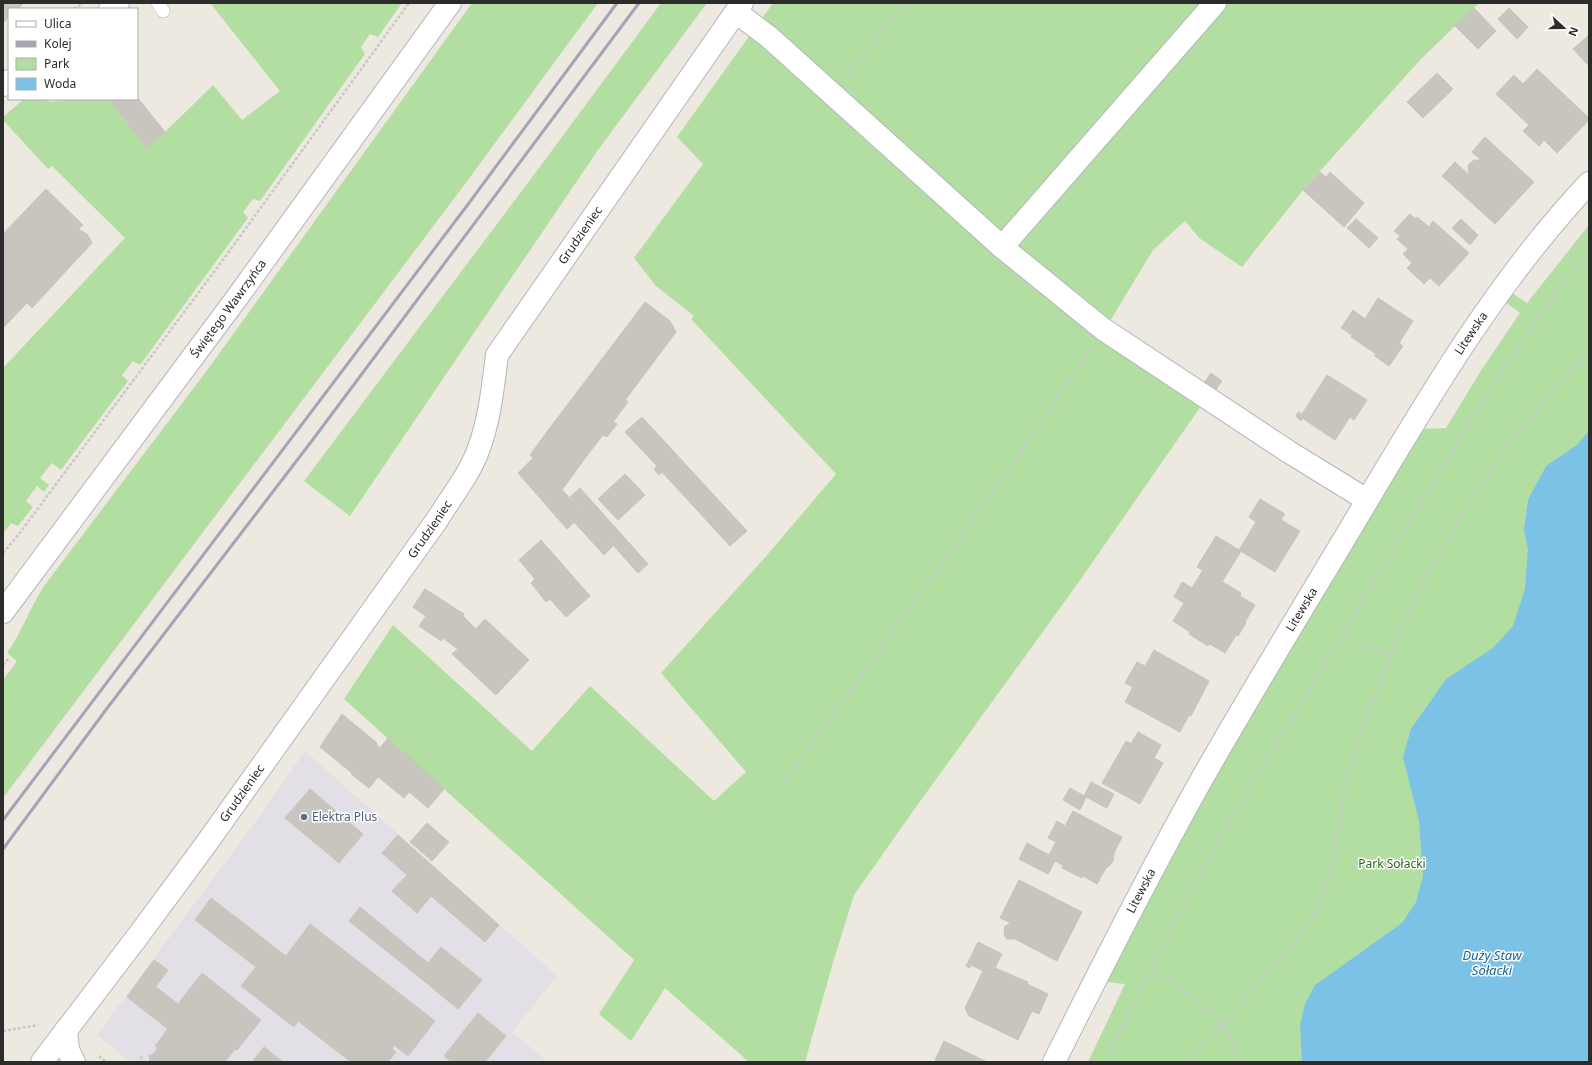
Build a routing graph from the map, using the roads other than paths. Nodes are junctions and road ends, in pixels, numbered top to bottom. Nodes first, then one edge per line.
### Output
1 (450, 3) edge
2 (1215, 3) edge
3 (739, 8) edge
4 (1589, 183) edge
5 (1002, 247) junction
6 (1368, 500) junction
7 (3, 612) edge
8 (66, 1030) junction
9 (42, 1062) edge
10 (74, 1062) edge
11 (1054, 1062) edge

1 - 7 street, Świętego Wawrzyńca
2 - 5 street
3 - 5 street
3 - 8 street, Grudzieniec
4 - 6 street, Litewska
5 - 6 street
6 - 11 street, Litewska
8 - 9 street, Grudzieniec
8 - 10 street

